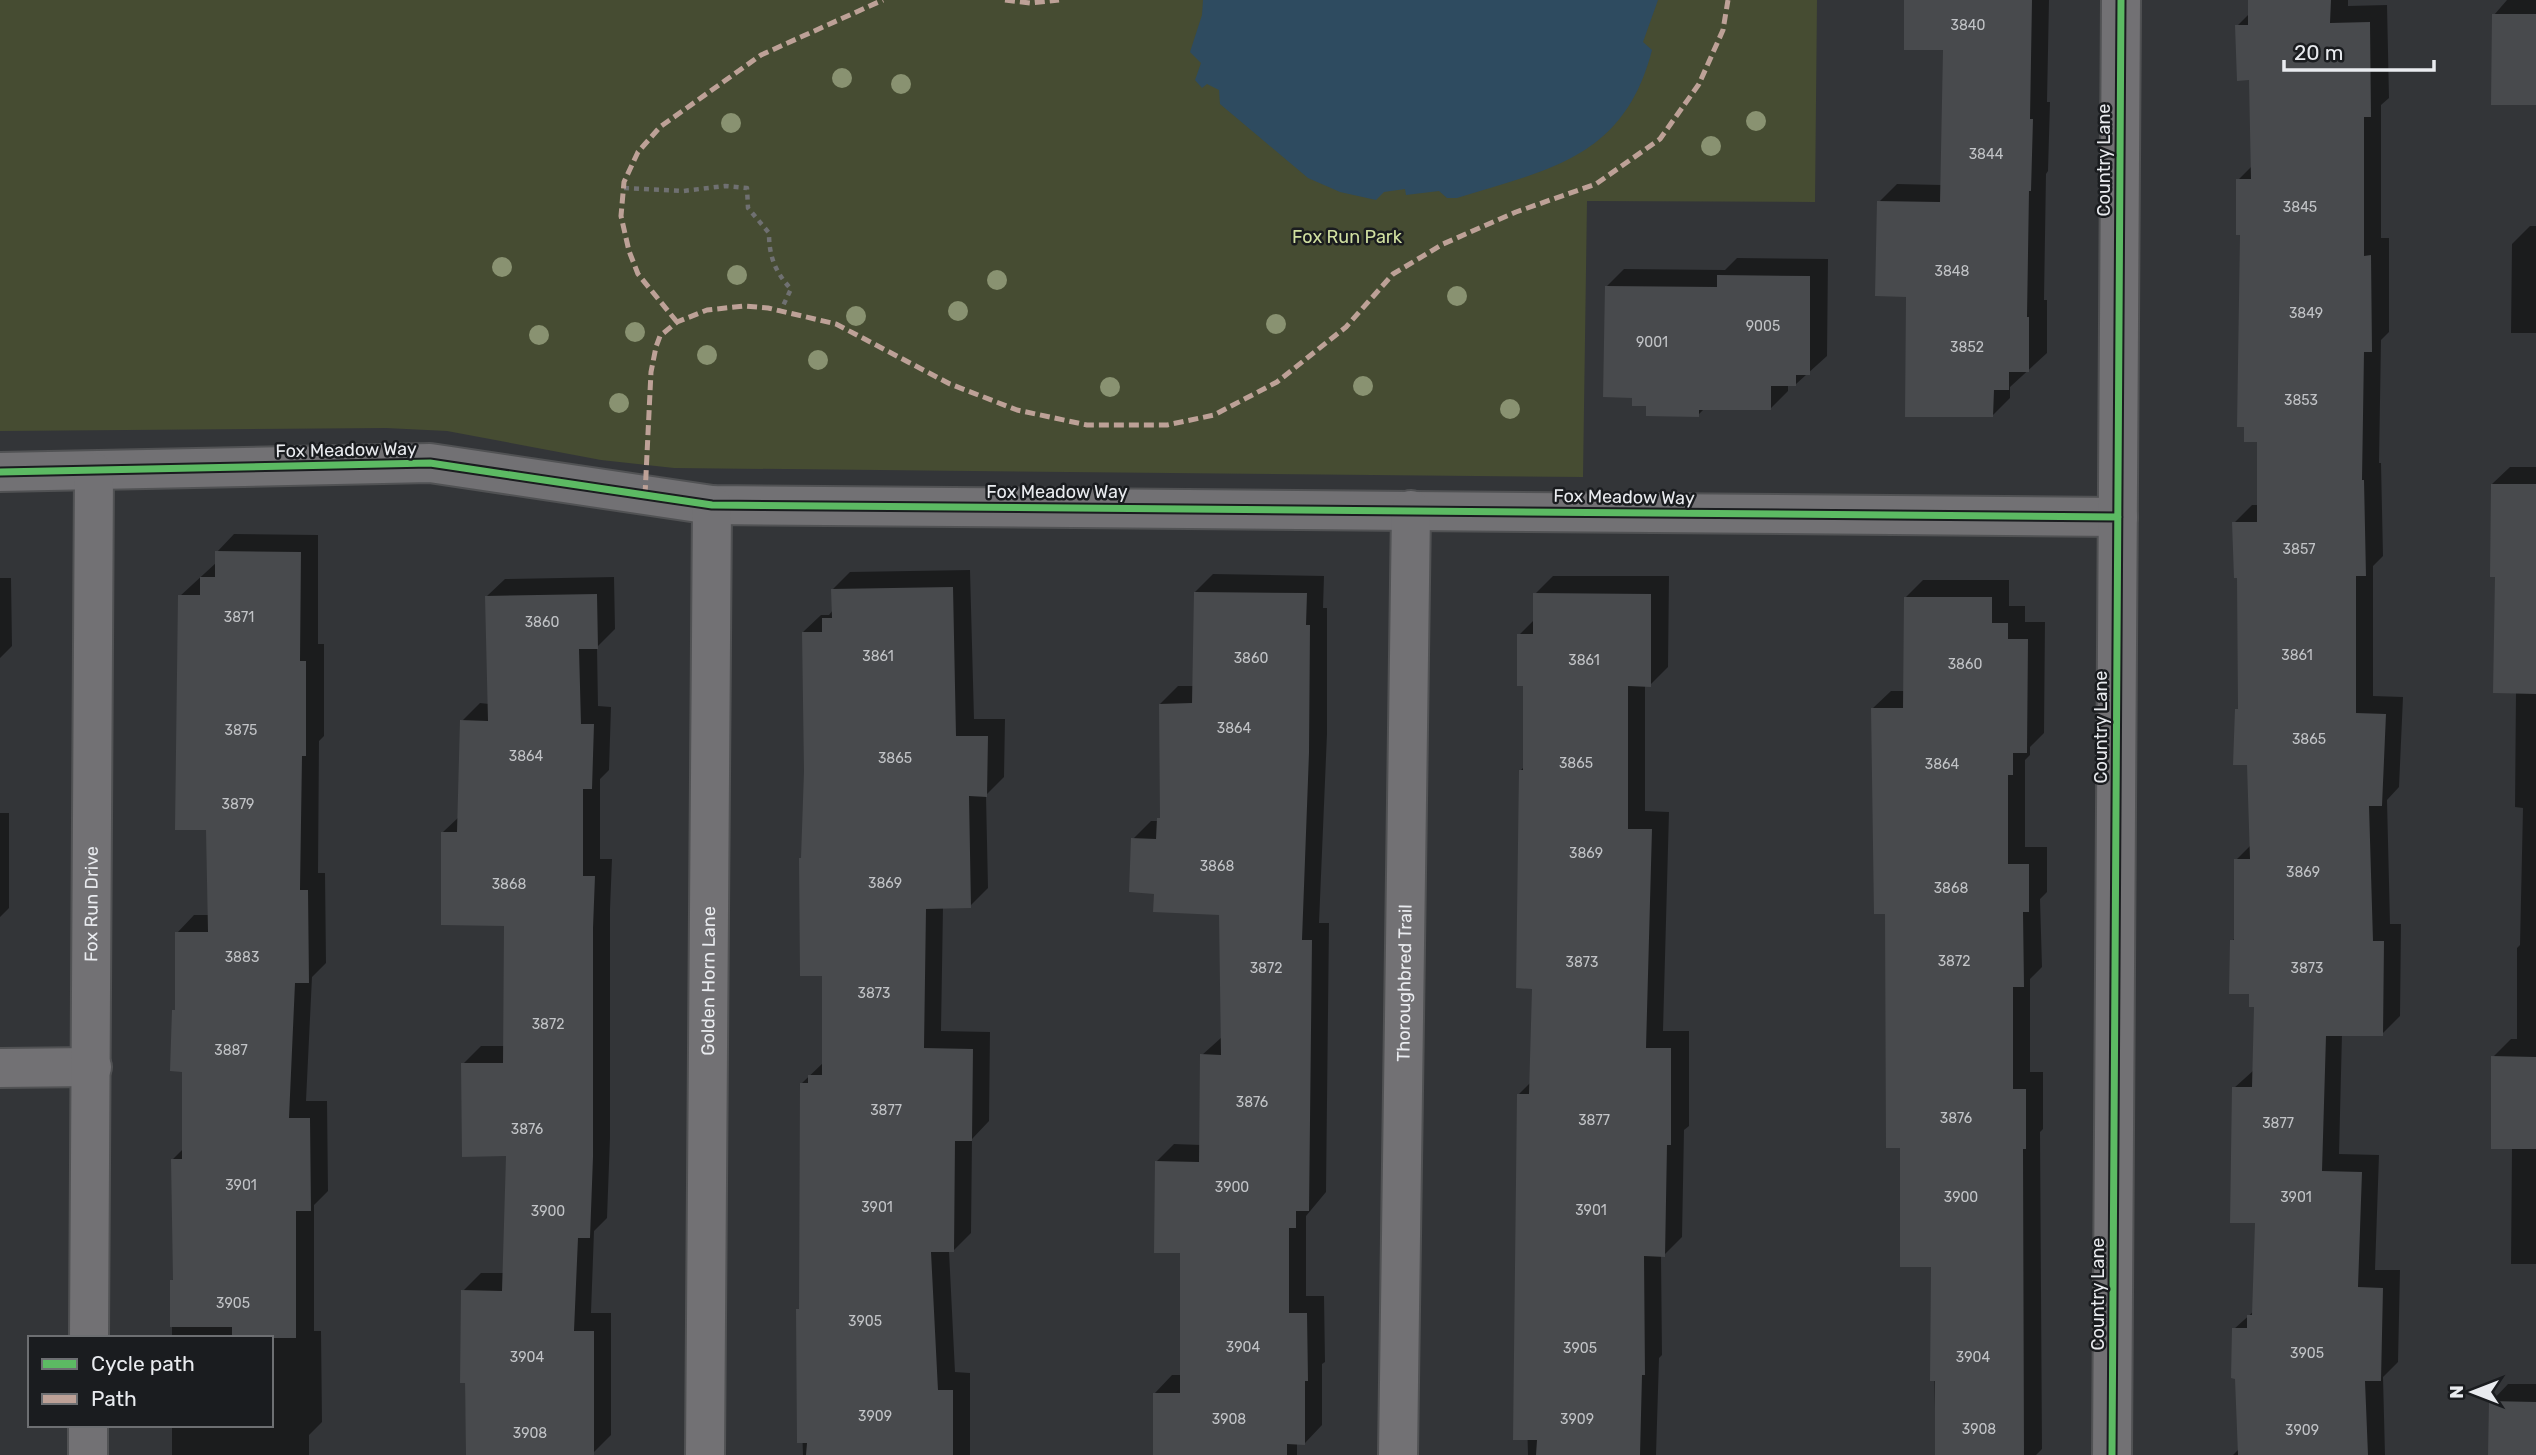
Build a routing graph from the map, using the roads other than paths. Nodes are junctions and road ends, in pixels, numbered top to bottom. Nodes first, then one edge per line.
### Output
1 (2121, 0) edge
2 (0, 472) edge
3 (94, 472) junction
4 (712, 505) junction
5 (1411, 510) junction
6 (2118, 517) junction
7 (92, 1067) junction
8 (0, 1068) edge
9 (89, 1336) edge
10 (88, 1427) edge
11 (88, 1455) edge
12 (705, 1455) edge
13 (1398, 1455) edge
14 (2112, 1455) edge

1 - 6 street, Country Lane
2 - 3 street, Fox Meadow Way
3 - 4 street, Fox Meadow Way
3 - 7 street, Fox Run Drive
4 - 5 street, Fox Meadow Way
4 - 12 street, Golden Horn Lane
5 - 6 street, Fox Meadow Way
5 - 13 street, Thoroughbred Trail
6 - 14 street, Country Lane
7 - 8 street
7 - 9 street, Fox Run Drive
10 - 11 street

